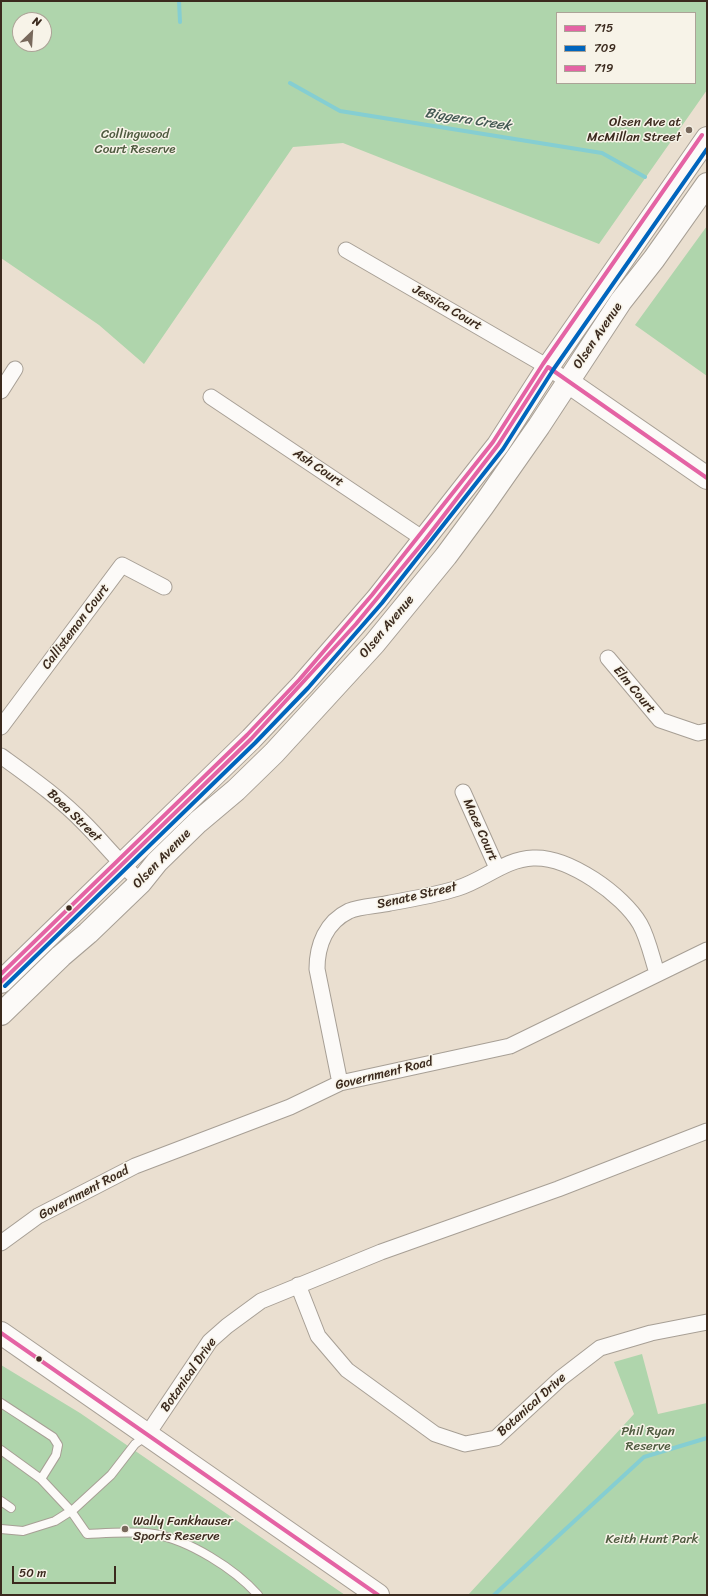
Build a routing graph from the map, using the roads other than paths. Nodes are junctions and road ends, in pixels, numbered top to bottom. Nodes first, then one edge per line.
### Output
1 (707, 138) edge
2 (707, 184) edge
3 (346, 250) dead end
4 (548, 367) junction
5 (15, 369) dead end
6 (568, 382) junction
7 (1, 391) edge
8 (211, 397) dead end
9 (707, 478) edge
10 (425, 540) junction
11 (164, 587) dead end
12 (608, 658) dead end
13 (1, 727) edge
14 (707, 731) edge
15 (1, 756) edge
16 (464, 792) dead end
17 (121, 865) junction
18 (497, 868) junction
19 (141, 882) junction
20 (707, 950) edge
21 (657, 973) junction
22 (1, 982) edge
23 (1, 1014) edge
24 (340, 1083) junction
25 (707, 1131) edge
26 (1, 1243) edge
27 (298, 1285) junction
28 (707, 1322) edge
29 (1, 1333) edge
30 (1, 1403) edge
31 (147, 1435) junction
32 (1, 1450) edge
33 (41, 1478) junction
34 (1, 1501) edge
35 (11, 1508) dead end
36 (71, 1511) junction
37 (1, 1529) edge
38 (258, 1595) edge
39 (378, 1595) edge

1 - 4 main road, Olsen Avenue
2 - 6 main road, Olsen Avenue
3 - 4 street, Jessica Court
4 - 6 street, Jessica Court
4 - 10 main road, Olsen Avenue
5 - 7 street
6 - 9 main road
6 - 19 main road, Olsen Avenue
8 - 10 street, Ash Court
10 - 17 main road, Olsen Avenue
11 - 13 street, Callistemon Court
12 - 14 street, Elm Court
15 - 17 street, Boea Street
16 - 18 street, Mace Court
17 - 19 street, Boea Street
17 - 22 main road, Olsen Avenue
18 - 21 street, Senate Street
18 - 24 street, Senate Street
19 - 23 main road, Olsen Avenue
20 - 21 street, Government Road
21 - 24 street, Government Road
24 - 26 street, Government Road
25 - 27 street, Botanical Drive
27 - 28 street, Botanical Drive
27 - 31 street, Botanical Drive
29 - 31 main road
30 - 33 lane
31 - 36 lane
31 - 39 main road
32 - 33 lane
33 - 36 lane
34 - 35 lane
36 - 37 lane
36 - 38 lane

